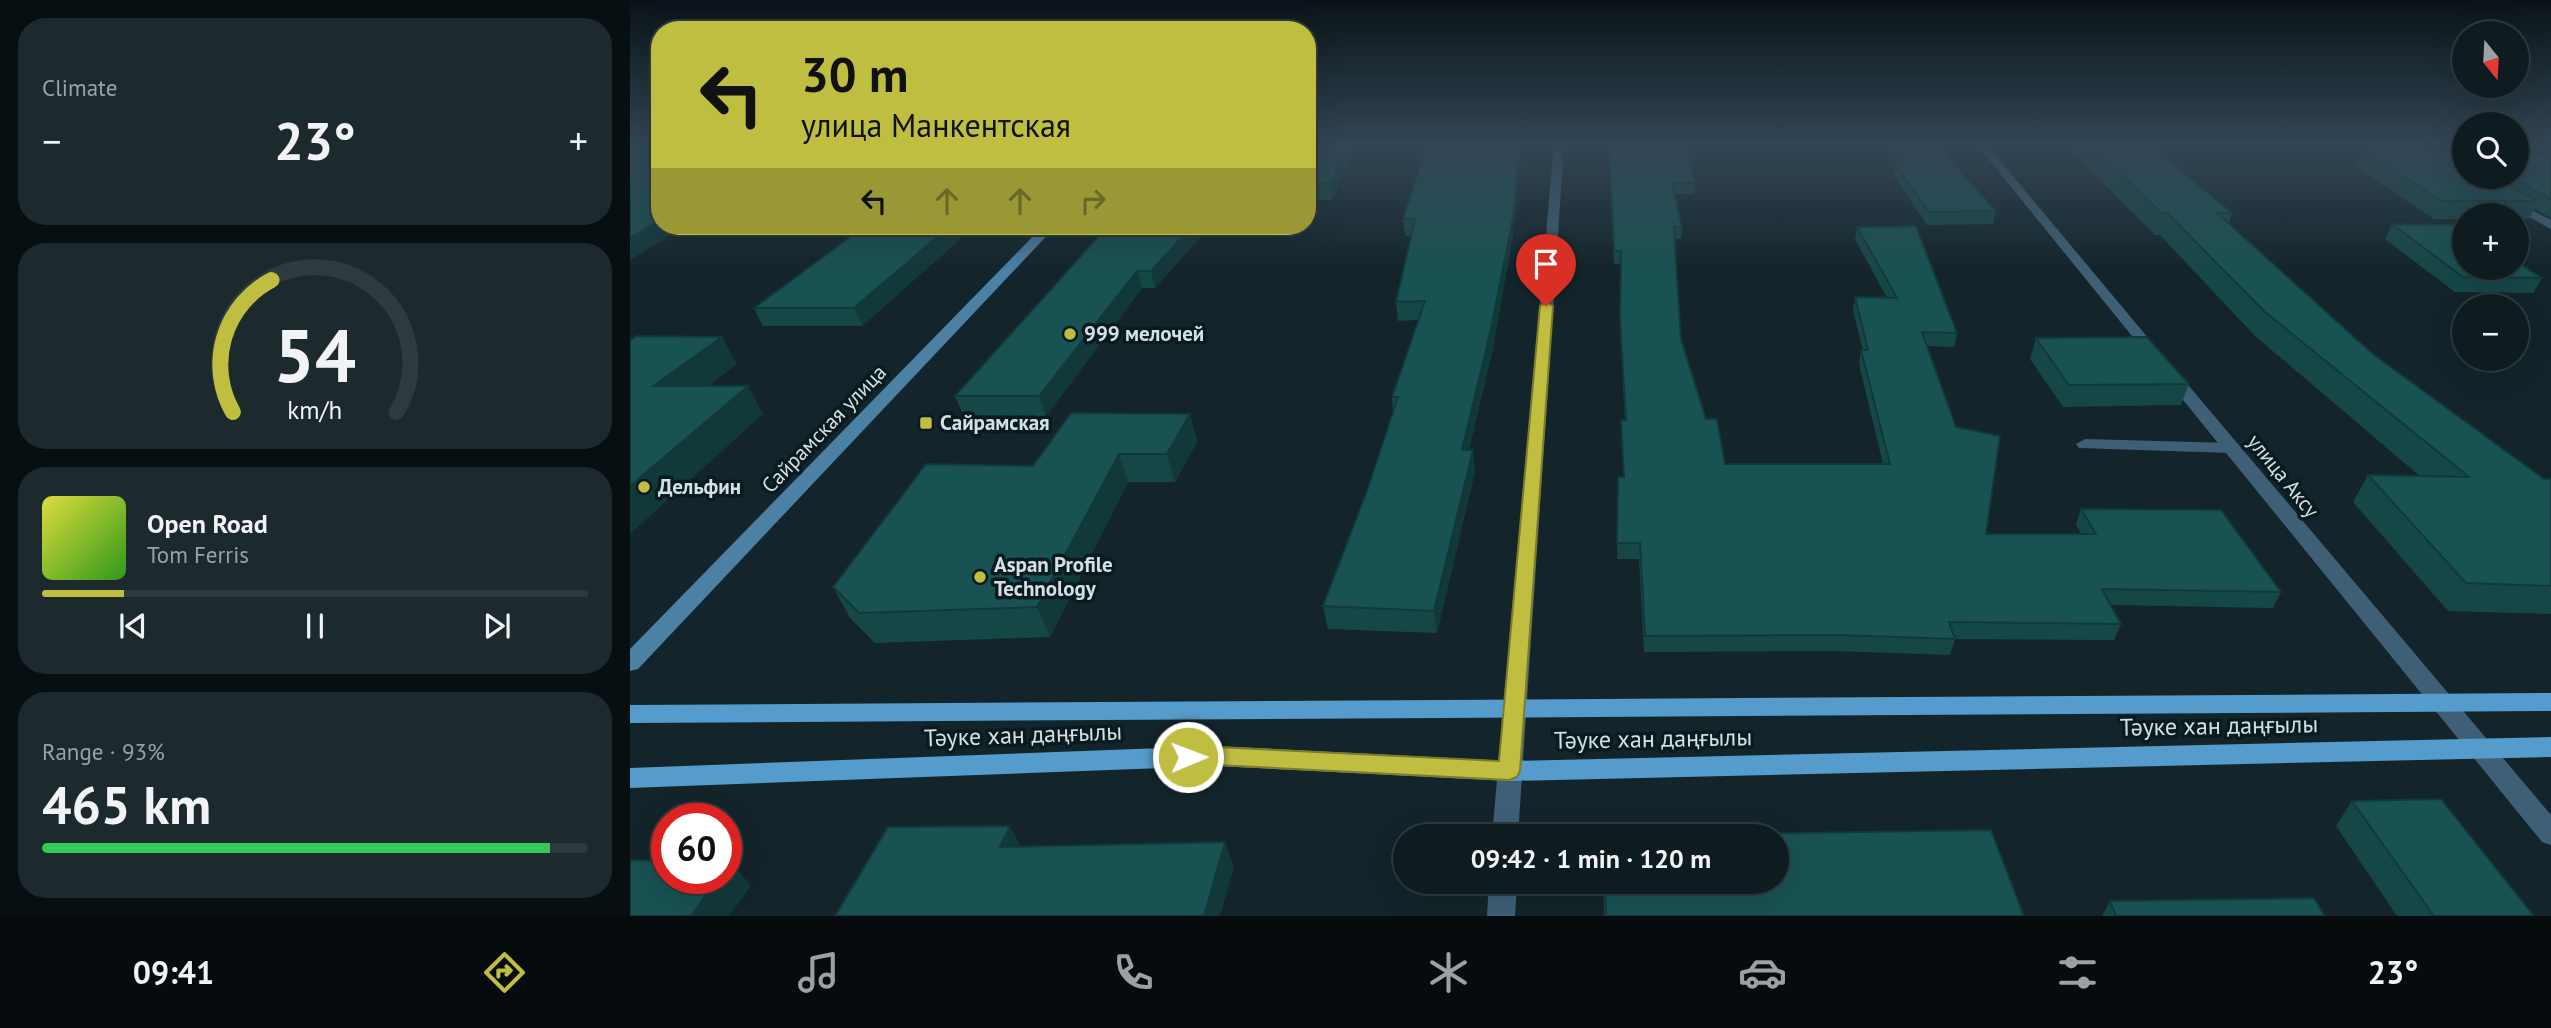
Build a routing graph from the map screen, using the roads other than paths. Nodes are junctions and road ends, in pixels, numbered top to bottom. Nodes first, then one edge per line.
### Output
1 (1556, 188) edge
2 (2017, 188) edge
3 (2497, 195) edge
4 (2551, 225) edge
5 (1041, 235) edge
6 (2085, 444) dead end
7 (2231, 449) junction
8 (630, 663) edge
9 (2441, 702) junction
10 (2551, 702) edge
11 (1514, 709) junction
12 (630, 714) edge
13 (2551, 747) edge
14 (2478, 748) junction
15 (1509, 771) junction
16 (630, 778) edge
17 (1506, 824) edge
18 (2551, 834) edge
19 (1502, 894) edge
20 (1501, 916) edge

1 - 11 street
2 - 7 street, улица Аксу
3 - 4 street
5 - 8 main road, Сайрамская улица
6 - 7 street
7 - 9 street, улица Аксу
9 - 10 main road, Тәуке хан даңғылы
9 - 11 main road, Тәуке хан даңғылы
9 - 14 street, улица Аксу
11 - 12 main road, Тәуке хан даңғылы
11 - 15 street
13 - 14 main road, Тәуке хан даңғылы
14 - 15 main road, Тәуке хан даңғылы
14 - 18 street, улица Аксу
15 - 16 main road, Тәуке хан даңғылы
15 - 17 street
19 - 20 street

